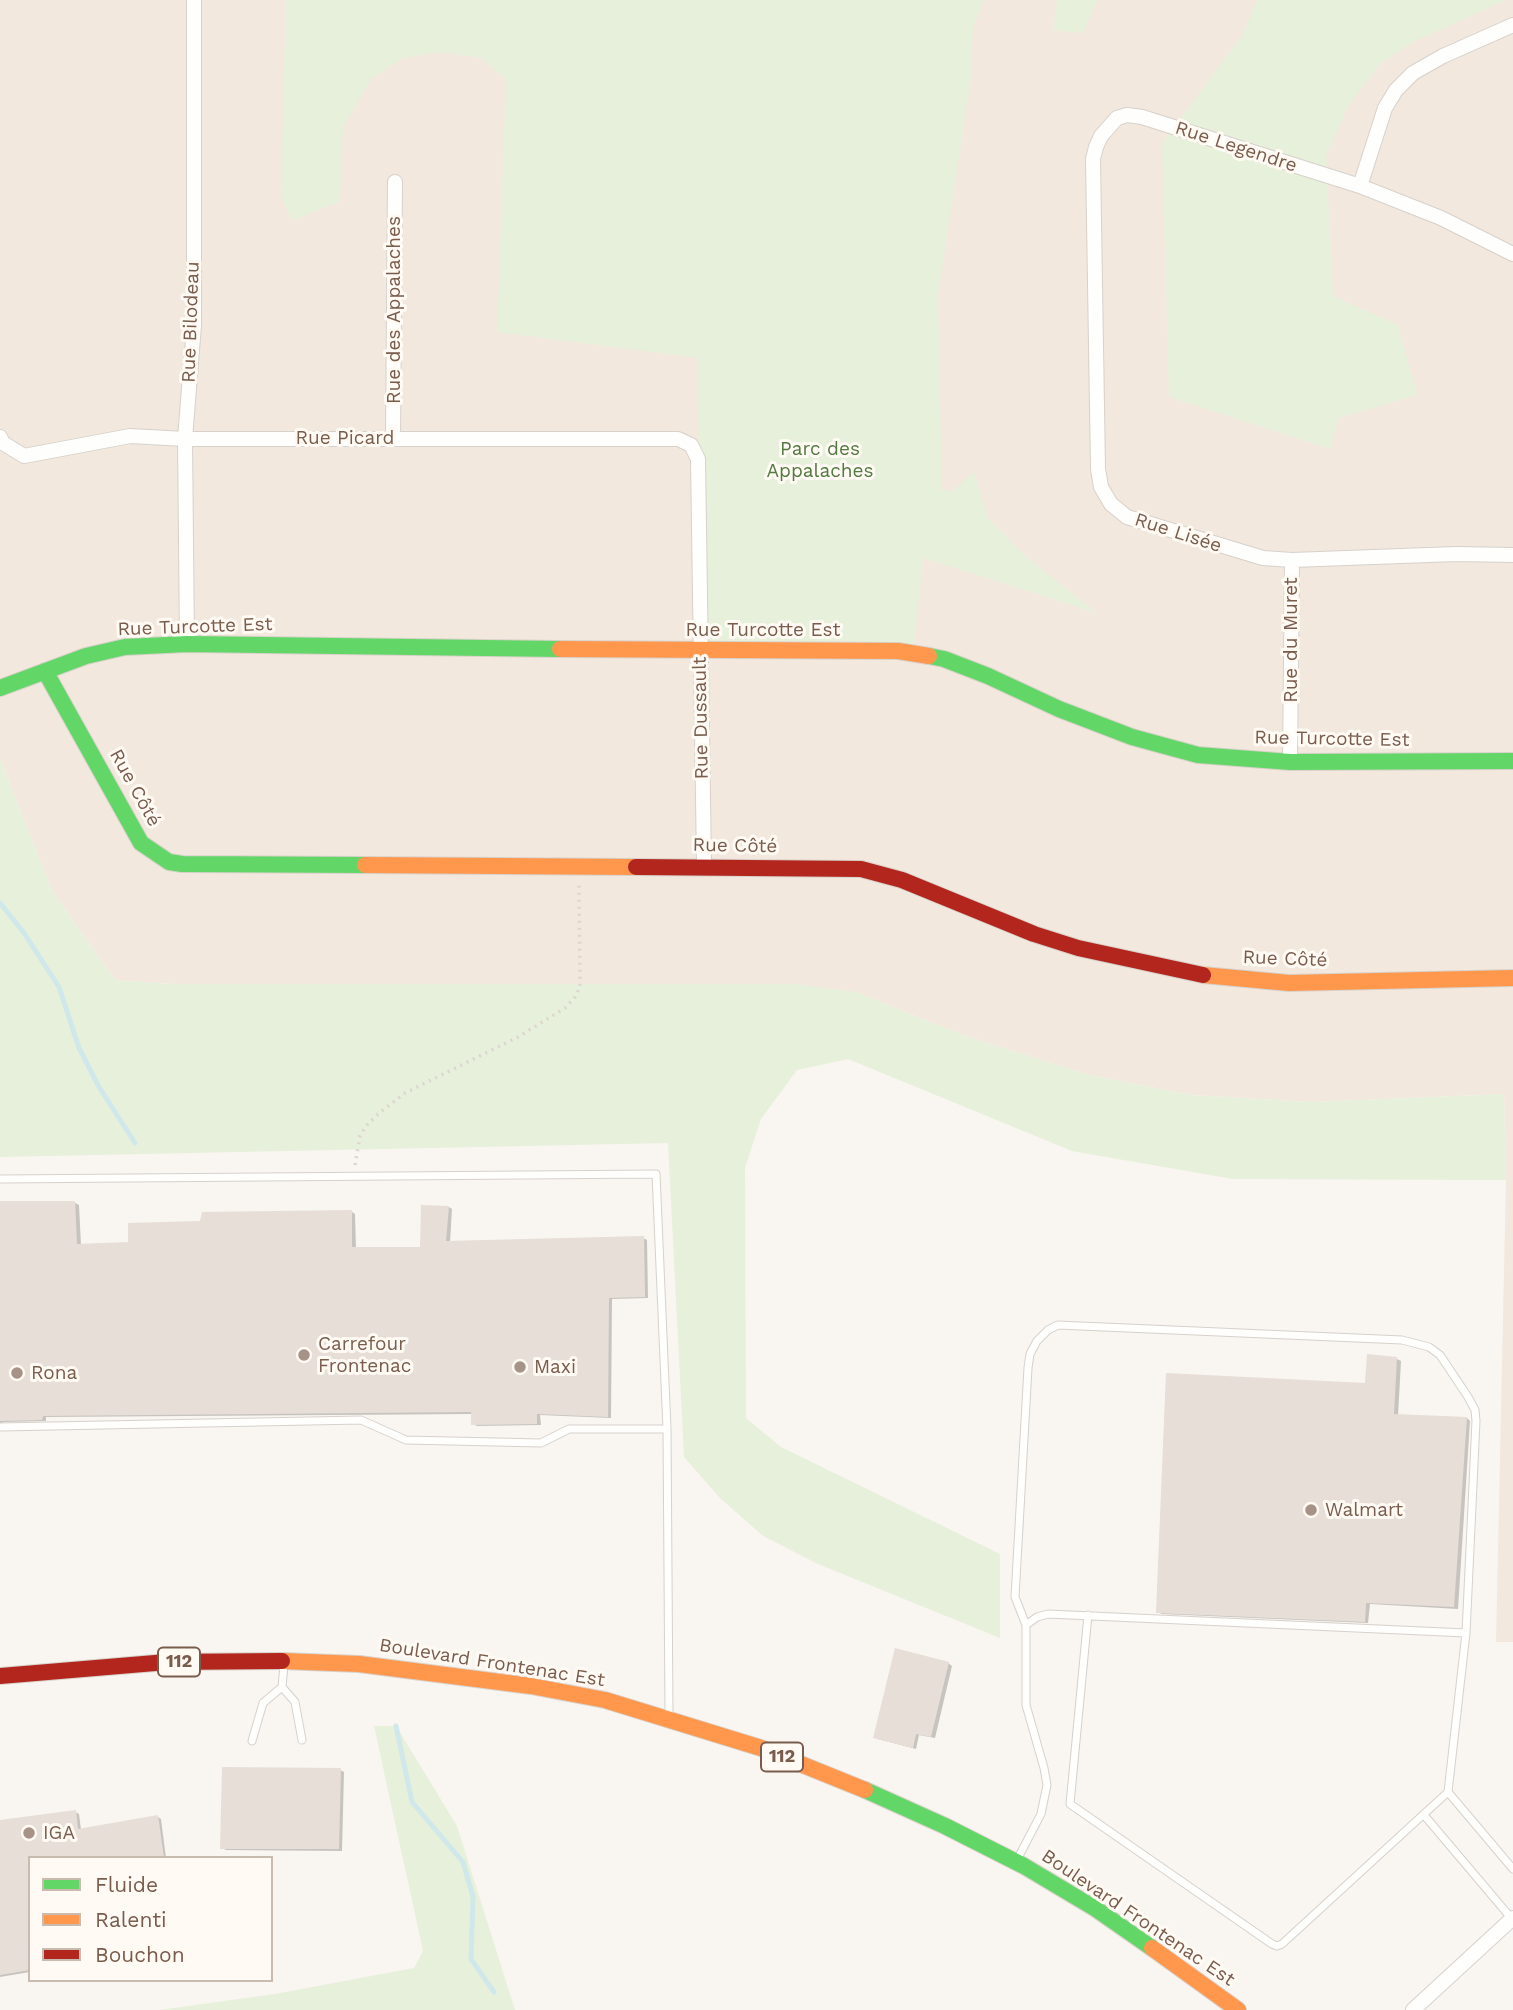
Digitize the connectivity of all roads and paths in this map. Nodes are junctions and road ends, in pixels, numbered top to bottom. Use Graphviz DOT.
graph roads {
  1 [pos="194,0"];
  2 [pos="1513,25"];
  3 [pos="1111,122"];
  4 [pos="395,182"];
  5 [pos="1360,186"];
  6 [pos="1513,254"];
  7 [pos="393,438"];
  8 [pos="185,439"];
  9 [pos="2,440"];
  10 [pos="691,445"];
  11 [pos="1513,555"];
  12 [pos="1292,560"];
  13 [pos="187,644"];
  14 [pos="700,651"];
  15 [pos="46,671"];
  16 [pos="0,688"];
  17 [pos="1513,761"];
  18 [pos="1290,762"];
  19 [pos="579,866"];
  20 [pos="704,866"];
  21 [pos="1513,978"];
  22 [pos="355,1176"];
  23 [pos="0,1179"];
  24 [pos="0,1427"];
  25 [pos="667,1429"];
  26 [pos="1088,1615"];
  27 [pos="1026,1625"];
  28 [pos="1466,1633"];
  29 [pos="285,1661"];
  30 [pos="0,1676"];
  31 [pos="282,1687"];
  32 [pos="669,1718"];
  33 [pos="302,1740"];
  34 [pos="253,1741"];
  35 [pos="1448,1792"];
  36 [pos="1423,1815"];
  37 [pos="1016,1862"];
  38 [pos="1513,1868"];
  39 [pos="1513,1918"];
  40 [pos="1238,2010"];
  41 [pos="1413,2010"];
  1 -- 8 [label="street, Rue Bilodeau"];
  2 -- 5 [label="street"];
  3 -- 5 [label="street, Rue Legendre"];
  3 -- 12 [label="street, Rue Lisée"];
  4 -- 7 [label="street, Rue des Appalaches"];
  5 -- 6 [label="street, Rue Legendre"];
  7 -- 8 [label="street, Rue Picard"];
  7 -- 10 [label="street, Rue Picard"];
  8 -- 9 [label="street, Rue Picard"];
  8 -- 13 [label="street, Rue Bilodeau"];
  10 -- 14 [label="street, Rue Dussault"];
  11 -- 12 [label="street, Rue Lisée"];
  12 -- 18 [label="street, Rue du Muret"];
  13 -- 14 [label="street, Rue Turcotte Est"];
  13 -- 15 [label="street, Rue Turcotte Est"];
  14 -- 18 [label="street, Rue Turcotte Est"];
  14 -- 20 [label="street, Rue Dussault"];
  15 -- 16 [label="street, Rue Turcotte Est"];
  15 -- 19 [label="street, Rue Côté"];
  17 -- 18 [label="street, Rue Turcotte Est"];
  19 -- 20 [label="street, Rue Côté"];
  19 -- 22 [label="path"];
  20 -- 21 [label="street, Rue Côté"];
  22 -- 23 [label="lane"];
  22 -- 25 [label="lane"];
  24 -- 25 [label="lane"];
  25 -- 32 [label="lane"];
  26 -- 27 [label="lane"];
  26 -- 28 [label="lane"];
  26 -- 36 [label="lane"];
  27 -- 28 [label="lane"];
  27 -- 37 [label="lane"];
  28 -- 35 [label="lane"];
  29 -- 30 [label="street, Boulevard Frontenac Est / 112"];
  29 -- 31 [label="lane"];
  29 -- 32 [label="street, Boulevard Frontenac Est / 112"];
  31 -- 33 [label="lane"];
  31 -- 34 [label="lane"];
  32 -- 37 [label="street, Boulevard Frontenac Est / 112"];
  35 -- 36 [label="lane"];
  35 -- 38 [label="lane"];
  36 -- 39 [label="lane"];
  37 -- 40 [label="street, Boulevard Frontenac Est / 112"];
  39 -- 41 [label="street"];
}
